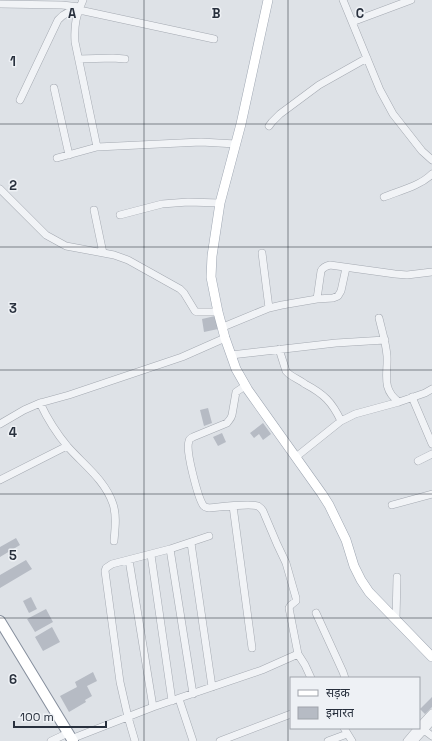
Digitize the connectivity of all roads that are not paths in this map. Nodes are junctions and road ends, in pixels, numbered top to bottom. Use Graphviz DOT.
graph roads {
  1 [pos="268,0"];
  2 [pos="343,0"];
  3 [pos="411,0"];
  4 [pos="0,4"];
  5 [pos="81,6"];
  6 [pos="352,22"];
  7 [pos="214,39"];
  8 [pos="367,58"];
  9 [pos="79,59"];
  10 [pos="125,59"];
  11 [pos="54,88"];
  12 [pos="20,100"];
  13 [pos="269,126"];
  14 [pos="236,144"];
  15 [pos="97,148"];
  16 [pos="69,155"];
  17 [pos="56,158"];
  18 [pos="432,160"];
  19 [pos="432,174"];
  20 [pos="0,189"];
  21 [pos="384,197"];
  22 [pos="220,203"];
  23 [pos="94,210"];
  24 [pos="120,215"];
  25 [pos="103,253"];
  26 [pos="262,253"];
  27 [pos="346,268"];
  28 [pos="432,272"];
  29 [pos="317,299"];
  30 [pos="270,308"];
  31 [pos="218,312"];
  32 [pos="379,318"];
  33 [pos="223,327"];
  34 [pos="225,338"];
  35 [pos="385,340"];
  36 [pos="279,349"];
  37 [pos="231,355"];
  38 [pos="245,386"];
  39 [pos="432,390"];
  40 [pos="412,397"];
  41 [pos="399,402"];
  42 [pos="40,403"];
  43 [pos="0,415"];
  44 [pos="341,421"];
  45 [pos="2,423"];
  46 [pos="432,444"];
  47 [pos="67,446"];
  48 [pos="432,454"];
  49 [pos="296,457"];
  50 [pos="418,461"];
  51 [pos="0,480"];
  52 [pos="432,494"];
  53 [pos="392,505"];
  54 [pos="233,506"];
  55 [pos="209,536"];
  56 [pos="114,541"];
  57 [pos="190,543"];
  58 [pos="170,549"];
  59 [pos="151,555"];
  60 [pos="129,560"];
  61 [pos="397,577"];
  62 [pos="316,614"];
  63 [pos="396,620"];
  64 [pos="0,621"];
  65 [pos="252,648"];
  66 [pos="298,654"];
  67 [pos="432,656"];
  68 [pos="311,677"];
  69 [pos="345,677"];
  70 [pos="212,687"];
  71 [pos="193,694"];
  72 [pos="175,700"];
  73 [pos="153,707"];
  74 [pos="432,713"];
  75 [pos="290,714"];
  76 [pos="128,717"];
  77 [pos="432,721"];
  78 [pos="420,728"];
  79 [pos="419,729"];
  80 [pos="420,729"];
  81 [pos="346,731"];
  82 [pos="432,736"];
  83 [pos="71,738"];
  84 [pos="224,740"];
  85 [pos="51,741"];
  86 [pos="135,741"];
  87 [pos="193,741"];
  88 [pos="328,741"];
  89 [pos="352,741"];
  90 [pos="407,741"];
  91 [pos="414,741"];
  1 -- 14 [label="main road"];
  2 -- 6 [label="street"];
  3 -- 6 [label="street"];
  4 -- 5 [label="street"];
  5 -- 7 [label="street"];
  5 -- 9 [label="street"];
  5 -- 12 [label="street"];
  6 -- 8 [label="street"];
  8 -- 13 [label="street"];
  8 -- 18 [label="street"];
  9 -- 10 [label="street"];
  9 -- 15 [label="street"];
  11 -- 16 [label="street"];
  14 -- 15 [label="street"];
  14 -- 22 [label="main road"];
  15 -- 16 [label="street"];
  16 -- 17 [label="street"];
  19 -- 21 [label="street"];
  20 -- 25 [label="street"];
  22 -- 24 [label="street"];
  22 -- 31 [label="main road"];
  23 -- 25 [label="street"];
  25 -- 31 [label="street"];
  26 -- 30 [label="street"];
  27 -- 28 [label="street"];
  27 -- 29 [label="street"];
  27 -- 29 [label="street"];
  29 -- 30 [label="street"];
  30 -- 33 [label="street"];
  31 -- 33 [label="main road"];
  32 -- 35 [label="street"];
  33 -- 34 [label="main road"];
  34 -- 37 [label="main road"];
  34 -- 42 [label="street"];
  35 -- 36 [label="street"];
  35 -- 41 [label="street"];
  36 -- 37 [label="street"];
  36 -- 44 [label="street"];
  37 -- 38 [label="main road"];
  38 -- 49 [label="main road"];
  38 -- 54 [label="street"];
  39 -- 40 [label="street"];
  40 -- 41 [label="street"];
  40 -- 46 [label="street"];
  41 -- 44 [label="street"];
  42 -- 45 [label="street"];
  42 -- 47 [label="street"];
  43 -- 45 [label="street"];
  44 -- 49 [label="street"];
  47 -- 51 [label="street"];
  47 -- 56 [label="street"];
  48 -- 50 [label="street"];
  49 -- 63 [label="main road"];
  52 -- 53 [label="street"];
  54 -- 65 [label="street"];
  54 -- 66 [label="street"];
  55 -- 57 [label="street"];
  57 -- 58 [label="street"];
  57 -- 70 [label="street"];
  58 -- 59 [label="street"];
  58 -- 71 [label="street"];
  59 -- 60 [label="street"];
  59 -- 72 [label="street"];
  60 -- 73 [label="street"];
  60 -- 76 [label="street"];
  61 -- 63 [label="street"];
  62 -- 69 [label="street"];
  63 -- 67 [label="main road"];
  64 -- 83 [label="highway"];
  66 -- 68 [label="street"];
  66 -- 70 [label="street"];
  70 -- 71 [label="street"];
  71 -- 72 [label="street"];
  72 -- 73 [label="street"];
  72 -- 87 [label="street"];
  73 -- 76 [label="street"];
  74 -- 78 [label="street"];
  75 -- 84 [label="street"];
  76 -- 83 [label="street"];
  76 -- 86 [label="street"];
  77 -- 78 [label="street"];
  78 -- 82 [label="street"];
  79 -- 90 [label="street"];
  80 -- 91 [label="street"];
  81 -- 88 [label="street"];
  81 -- 89 [label="street"];
  83 -- 85 [label="street"];
}
